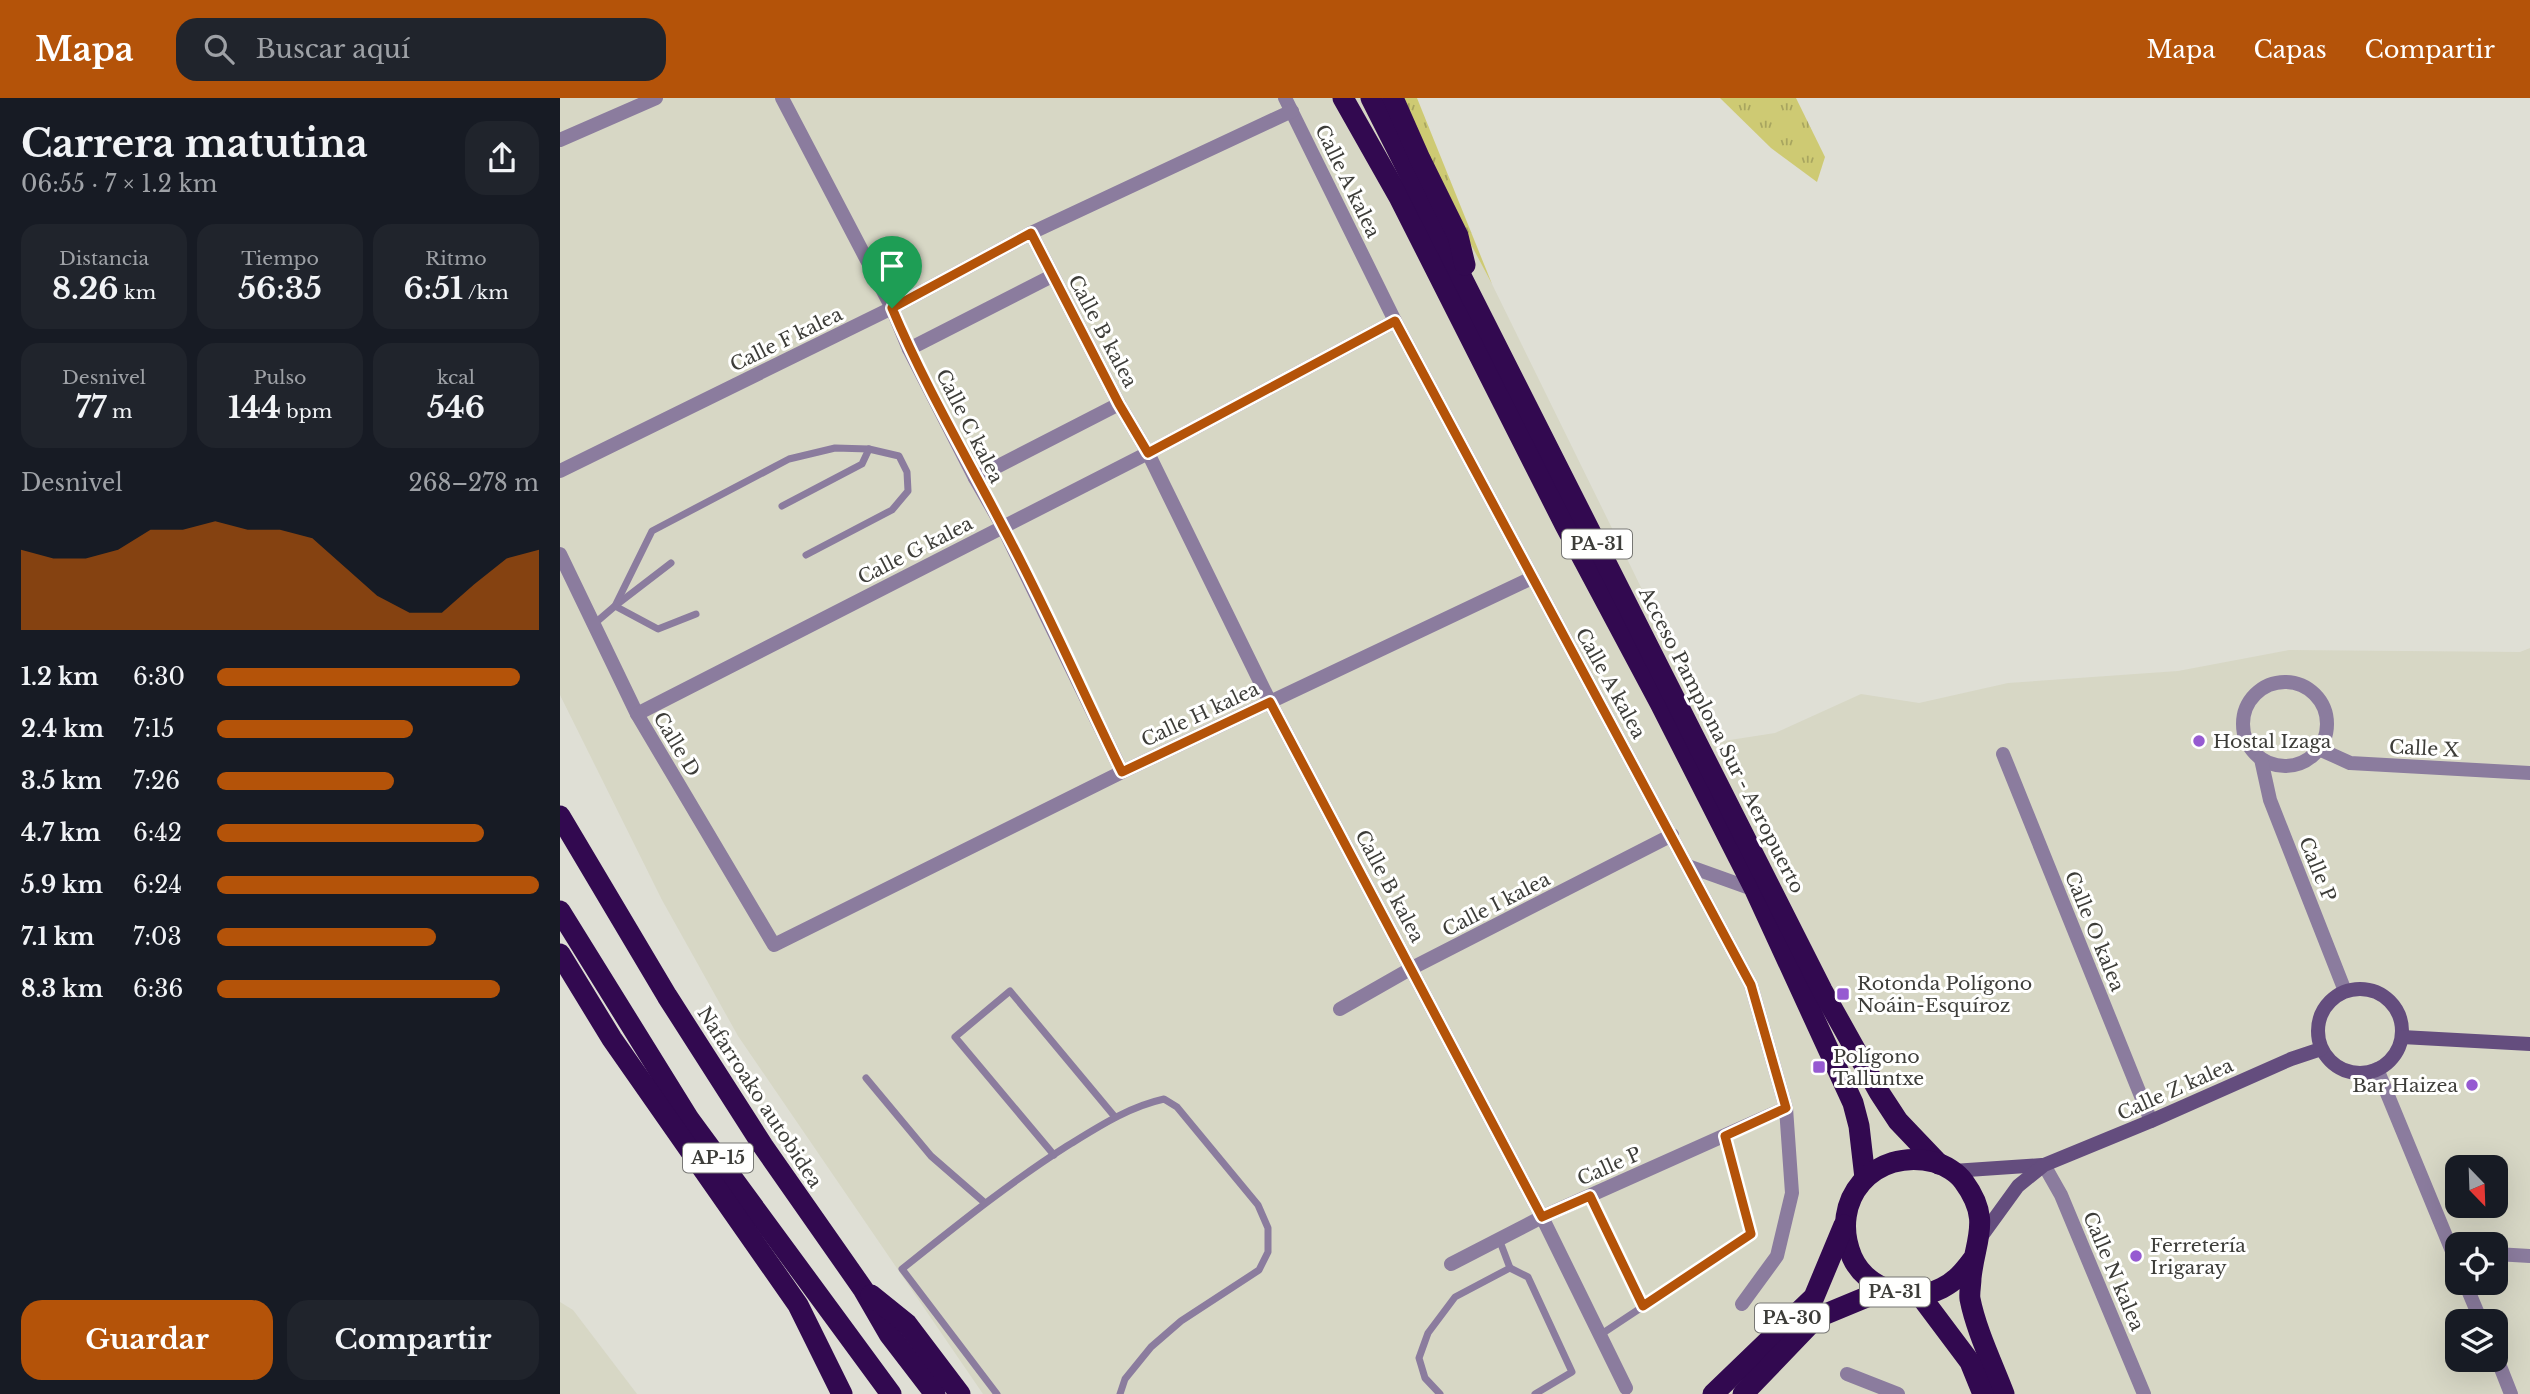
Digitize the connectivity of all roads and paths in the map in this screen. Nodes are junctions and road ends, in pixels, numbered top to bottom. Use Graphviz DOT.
graph roads {
  1 [pos="656,98"];
  2 [pos="782,98"];
  3 [pos="1343,98"];
  4 [pos="1371,98"];
  5 [pos="1393,98"];
  6 [pos="1288,104"];
  7 [pos="560,140"];
  8 [pos="1031,233"];
  9 [pos="1052,276"];
  10 [pos="1473,298"];
  11 [pos="892,308"];
  12 [pos="1395,321"];
  13 [pos="909,349"];
  14 [pos="1119,404"];
  15 [pos="869,449"];
  16 [pos="1148,453"];
  17 [pos="560,471"];
  18 [pos="975,478"];
  19 [pos="782,506"];
  20 [pos="1003,527"];
  21 [pos="560,554"];
  22 [pos="806,555"];
  23 [pos="671,563"];
  24 [pos="1532,578"];
  25 [pos="615,606"];
  26 [pos="696,614"];
  27 [pos="594,624"];
  28 [pos="1270,702"];
  29 [pos="637,714"];
  30 [pos="2319,748"];
  31 [pos="2003,754"];
  32 [pos="2262,759"];
  33 [pos="1122,772"];
  34 [pos="2530,773"];
  35 [pos="560,816"];
  36 [pos="1672,835"];
  37 [pos="1688,866"];
  38 [pos="1755,890"];
  39 [pos="560,911"];
  40 [pos="774,945"];
  41 [pos="560,954"];
  42 [pos="1412,968"];
  43 [pos="2345,991"];
  44 [pos="1340,1009"];
  45 [pos="2402,1038"];
  46 [pos="2530,1044"];
  47 [pos="2321,1049"];
  48 [pos="2377,1069"];
  49 [pos="866,1077"];
  50 [pos="1786,1108"];
  51 [pos="1115,1117"];
  52 [pos="2151,1121"];
  53 [pos="1725,1136"];
  54 [pos="1054,1155"];
  55 [pos="2043,1165"];
  56 [pos="1946,1168"];
  57 [pos="1865,1178"];
  58 [pos="1590,1196"];
  59 [pos="985,1203"];
  60 [pos="1542,1217"];
  61 [pos="1845,1223"];
  62 [pos="2445,1232"];
  63 [pos="1980,1238"];
  64 [pos="1499,1239"];
  65 [pos="2508,1255"];
  66 [pos="2530,1256"];
  67 [pos="1973,1259"];
  68 [pos="1451,1264"];
  69 [pos="1510,1268"];
  70 [pos="863,1289"];
  71 [pos="1886,1289"];
  72 [pos="1919,1294"];
  73 [pos="1742,1304"];
  74 [pos="1643,1306"];
  75 [pos="1600,1335"];
  76 [pos="2502,1372"];
  77 [pos="1847,1374"];
  78 [pos="1629,1392"];
  79 [pos="842,1394"];
  80 [pos="891,1394"];
  81 [pos="935,1394"];
  82 [pos="960,1394"];
  83 [pos="997,1394"];
  84 [pos="1121,1394"];
  85 [pos="1440,1394"];
  86 [pos="1535,1394"];
  87 [pos="1713,1394"];
  88 [pos="1743,1394"];
  89 [pos="1898,1394"];
  90 [pos="1983,1394"];
  91 [pos="2004,1394"];
  92 [pos="2144,1394"];
  93 [pos="2511,1394"];
  1 -- 7 [label="street"];
  2 -- 11 [label="street, Calle C kalea"];
  3 -- 38 [label="highway, Acceso Pamplona Sur - Aeropuerto / PA-31"];
  4 -- 10 [label="highway, Acceso Pamplona Sur - Aeropuerto / PA-31"];
  5 -- 10 [label="highway"];
  6 -- 8 [label="street, Calle F kalea"];
  6 -- 12 [label="street, Calle A kalea"];
  8 -- 9 [label="street, Calle B kalea"];
  8 -- 11 [label="street, Calle F kalea"];
  9 -- 13 [label="street, Calle B kalea"];
  9 -- 14 [label="street, Calle B kalea"];
  10 -- 56 [label="highway, Acceso Pamplona Sur - Aeropuerto / PA-31"];
  11 -- 13 [label="street, Calle C kalea"];
  11 -- 17 [label="street, Calle F kalea"];
  12 -- 16 [label="street, Calle G kalea"];
  12 -- 24 [label="street, Calle A kalea"];
  13 -- 18 [label="street, Calle C kalea"];
  14 -- 16 [label="street, Calle B kalea"];
  14 -- 18 [label="street, Calle B kalea"];
  15 -- 19 [label="lane"];
  15 -- 22 [label="lane"];
  15 -- 25 [label="lane"];
  16 -- 20 [label="street, Calle G kalea"];
  16 -- 28 [label="street, Calle B kalea"];
  18 -- 20 [label="street, Calle C kalea"];
  20 -- 29 [label="street, Calle G kalea"];
  20 -- 33 [label="street, Calle C kalea"];
  21 -- 27 [label="street, Calle D"];
  23 -- 25 [label="lane"];
  24 -- 28 [label="street, Calle H kalea"];
  24 -- 36 [label="street, Calle A kalea"];
  25 -- 26 [label="lane"];
  25 -- 27 [label="lane"];
  27 -- 29 [label="street, Calle D"];
  28 -- 33 [label="street, Calle H kalea"];
  28 -- 42 [label="street, Calle B kalea"];
  29 -- 40 [label="street, Calle D"];
  30 -- 32 [label="street"];
  30 -- 32 [label="street"];
  30 -- 34 [label="street, Calle X"];
  31 -- 52 [label="street, Calle O kalea"];
  32 -- 43 [label="street, Calle P"];
  33 -- 40 [label="street, Calle H kalea"];
  35 -- 70 [label="highway, Nafarroako autobidea / AP-15"];
  36 -- 37 [label="street, Calle A kalea"];
  36 -- 42 [label="street, Calle I kalea"];
  37 -- 38 [label="street"];
  37 -- 50 [label="street, Calle A kalea"];
  38 -- 57 [label="highway, PA-31"];
  39 -- 80 [label="highway, AP-15"];
  41 -- 79 [label="highway"];
  42 -- 44 [label="street, Calle I kalea"];
  42 -- 60 [label="street, Calle B kalea"];
  43 -- 45 [label="street"];
  43 -- 47 [label="street"];
  45 -- 46 [label="street"];
  45 -- 48 [label="street"];
  47 -- 48 [label="street"];
  47 -- 52 [label="street, Calle Z kalea"];
  48 -- 62 [label="street"];
  49 -- 59 [label="lane"];
  50 -- 53 [label="street, Calle P"];
  50 -- 73 [label="street, Calle A kalea"];
  51 -- 54 [label="lane"];
  51 -- 54 [label="lane"];
  51 -- 84 [label="lane"];
  52 -- 55 [label="street, Calle Z kalea"];
  53 -- 58 [label="street, Calle P"];
  53 -- 74 [label="lane"];
  54 -- 59 [label="lane"];
  55 -- 56 [label="street"];
  55 -- 63 [label="street"];
  55 -- 92 [label="street, Calle N kalea"];
  56 -- 57 [label="highway"];
  56 -- 63 [label="highway, PA-31"];
  57 -- 61 [label="highway"];
  58 -- 60 [label="street, Calle P"];
  58 -- 74 [label="lane"];
  59 -- 83 [label="lane"];
  60 -- 64 [label="street, Calle P"];
  60 -- 75 [label="street, Calle B kalea"];
  61 -- 71 [label="highway, PA-31"];
  61 -- 87 [label="highway, PA-30"];
  63 -- 67 [label="highway, PA-31"];
  64 -- 68 [label="street, Calle P"];
  64 -- 69 [label="lane"];
  65 -- 66 [label="street"];
  67 -- 72 [label="highway, PA-31"];
  67 -- 91 [label="highway, PA-31"];
  69 -- 85 [label="lane"];
  69 -- 86 [label="lane"];
  70 -- 81 [label="highway, Nafarroako autobidea / AP-15"];
  70 -- 82 [label="highway"];
  71 -- 72 [label="highway, PA-31"];
  71 -- 88 [label="highway, PA-30"];
  72 -- 90 [label="highway"];
  74 -- 75 [label="lane"];
  75 -- 78 [label="street, Calle B kalea"];
  76 -- 93 [label="street"];
  77 -- 89 [label="street"];
}
